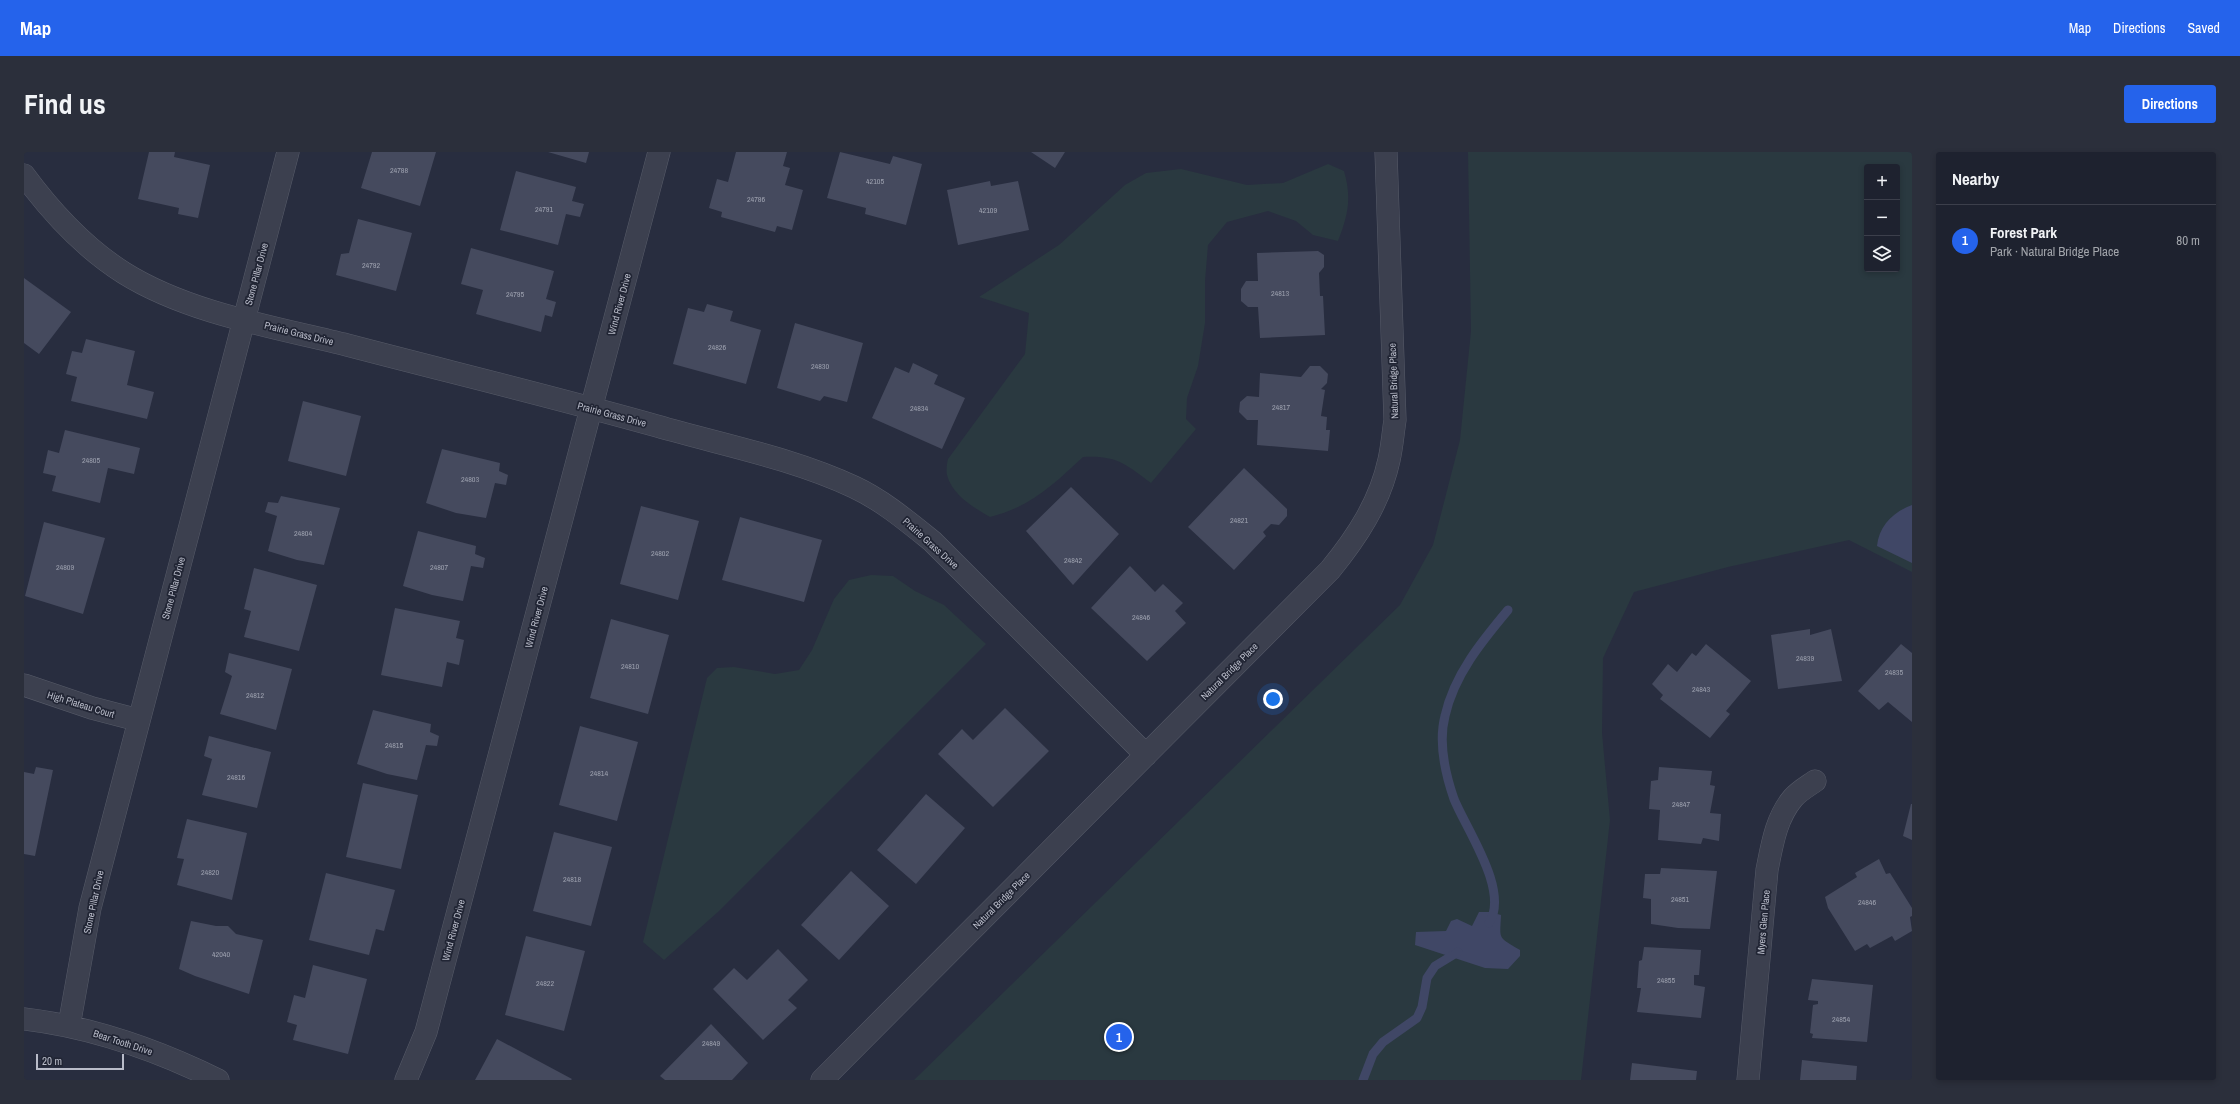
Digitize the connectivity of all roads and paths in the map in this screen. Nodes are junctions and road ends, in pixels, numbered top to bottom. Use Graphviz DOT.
graph roads {
  1 [pos="288,152"];
  2 [pos="659,152"];
  3 [pos="1386,152"];
  4 [pos="24,175"];
  5 [pos="244,319"];
  6 [pos="592,409"];
  7 [pos="24,685"];
  8 [pos="138,720"];
  9 [pos="1146,754"];
  10 [pos="1815,781"];
  11 [pos="24,1019"];
  12 [pos="69,1026"];
  13 [pos="218,1080"];
  14 [pos="406,1080"];
  15 [pos="822,1080"];
  16 [pos="1748,1080"];
  1 -- 5 [label="street, Stone Pillar Drive"];
  2 -- 6 [label="street, Wind River Drive"];
  3 -- 9 [label="street, Natural Bridge Place"];
  4 -- 5 [label="street, Prairie Grass Drive"];
  5 -- 6 [label="street, Prairie Grass Drive"];
  5 -- 8 [label="street, Stone Pillar Drive"];
  6 -- 9 [label="street, Prairie Grass Drive"];
  6 -- 14 [label="street, Wind River Drive"];
  7 -- 8 [label="street, High Plateau Court"];
  8 -- 12 [label="street, Stone Pillar Drive"];
  9 -- 15 [label="street, Natural Bridge Place"];
  10 -- 16 [label="street, Myers Glen Place"];
  11 -- 12 [label="street, Bear Tooth Drive"];
  12 -- 13 [label="street, Bear Tooth Drive"];
}
